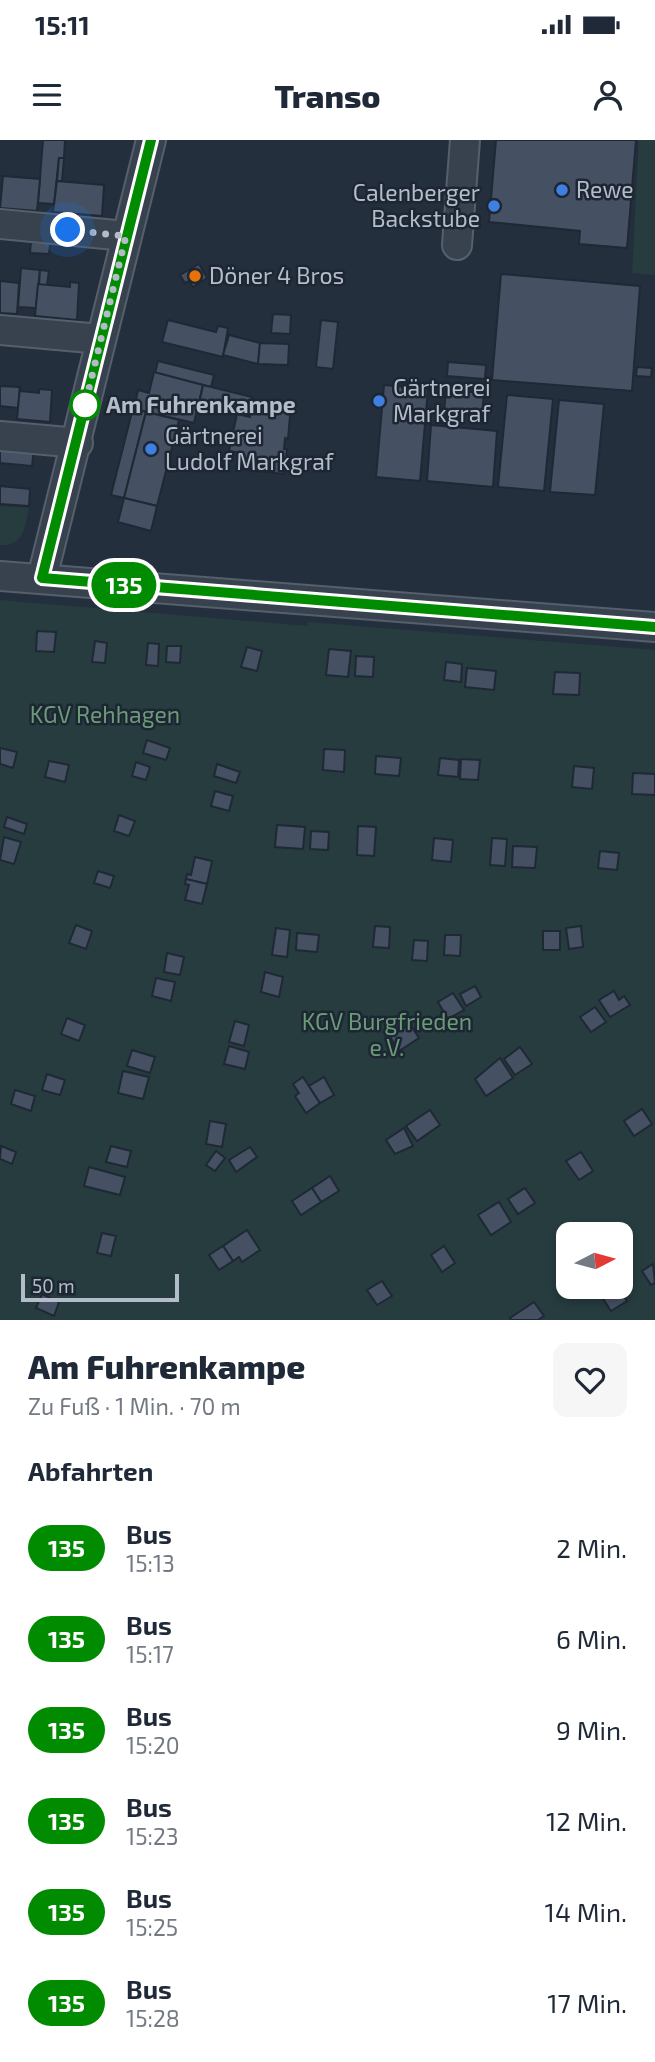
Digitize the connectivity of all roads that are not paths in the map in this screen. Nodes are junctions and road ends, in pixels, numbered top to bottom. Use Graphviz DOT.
graph roads {
  1 [pos="151,140"];
  2 [pos="465,140"];
  3 [pos="0,224"];
  4 [pos="126,236"];
  5 [pos="457,245"];
  6 [pos="0,330"];
  7 [pos="101,339"];
  8 [pos="0,436"];
  9 [pos="78,443"];
  10 [pos="0,576"];
  11 [pos="42,578"];
  12 [pos="655,627"];
  1 -- 4 [label="street"];
  2 -- 5 [label="street"];
  3 -- 4 [label="street"];
  4 -- 7 [label="street"];
  6 -- 7 [label="street"];
  7 -- 9 [label="street"];
  8 -- 9 [label="street"];
  9 -- 11 [label="street"];
  10 -- 11 [label="street"];
  11 -- 12 [label="street"];
}
